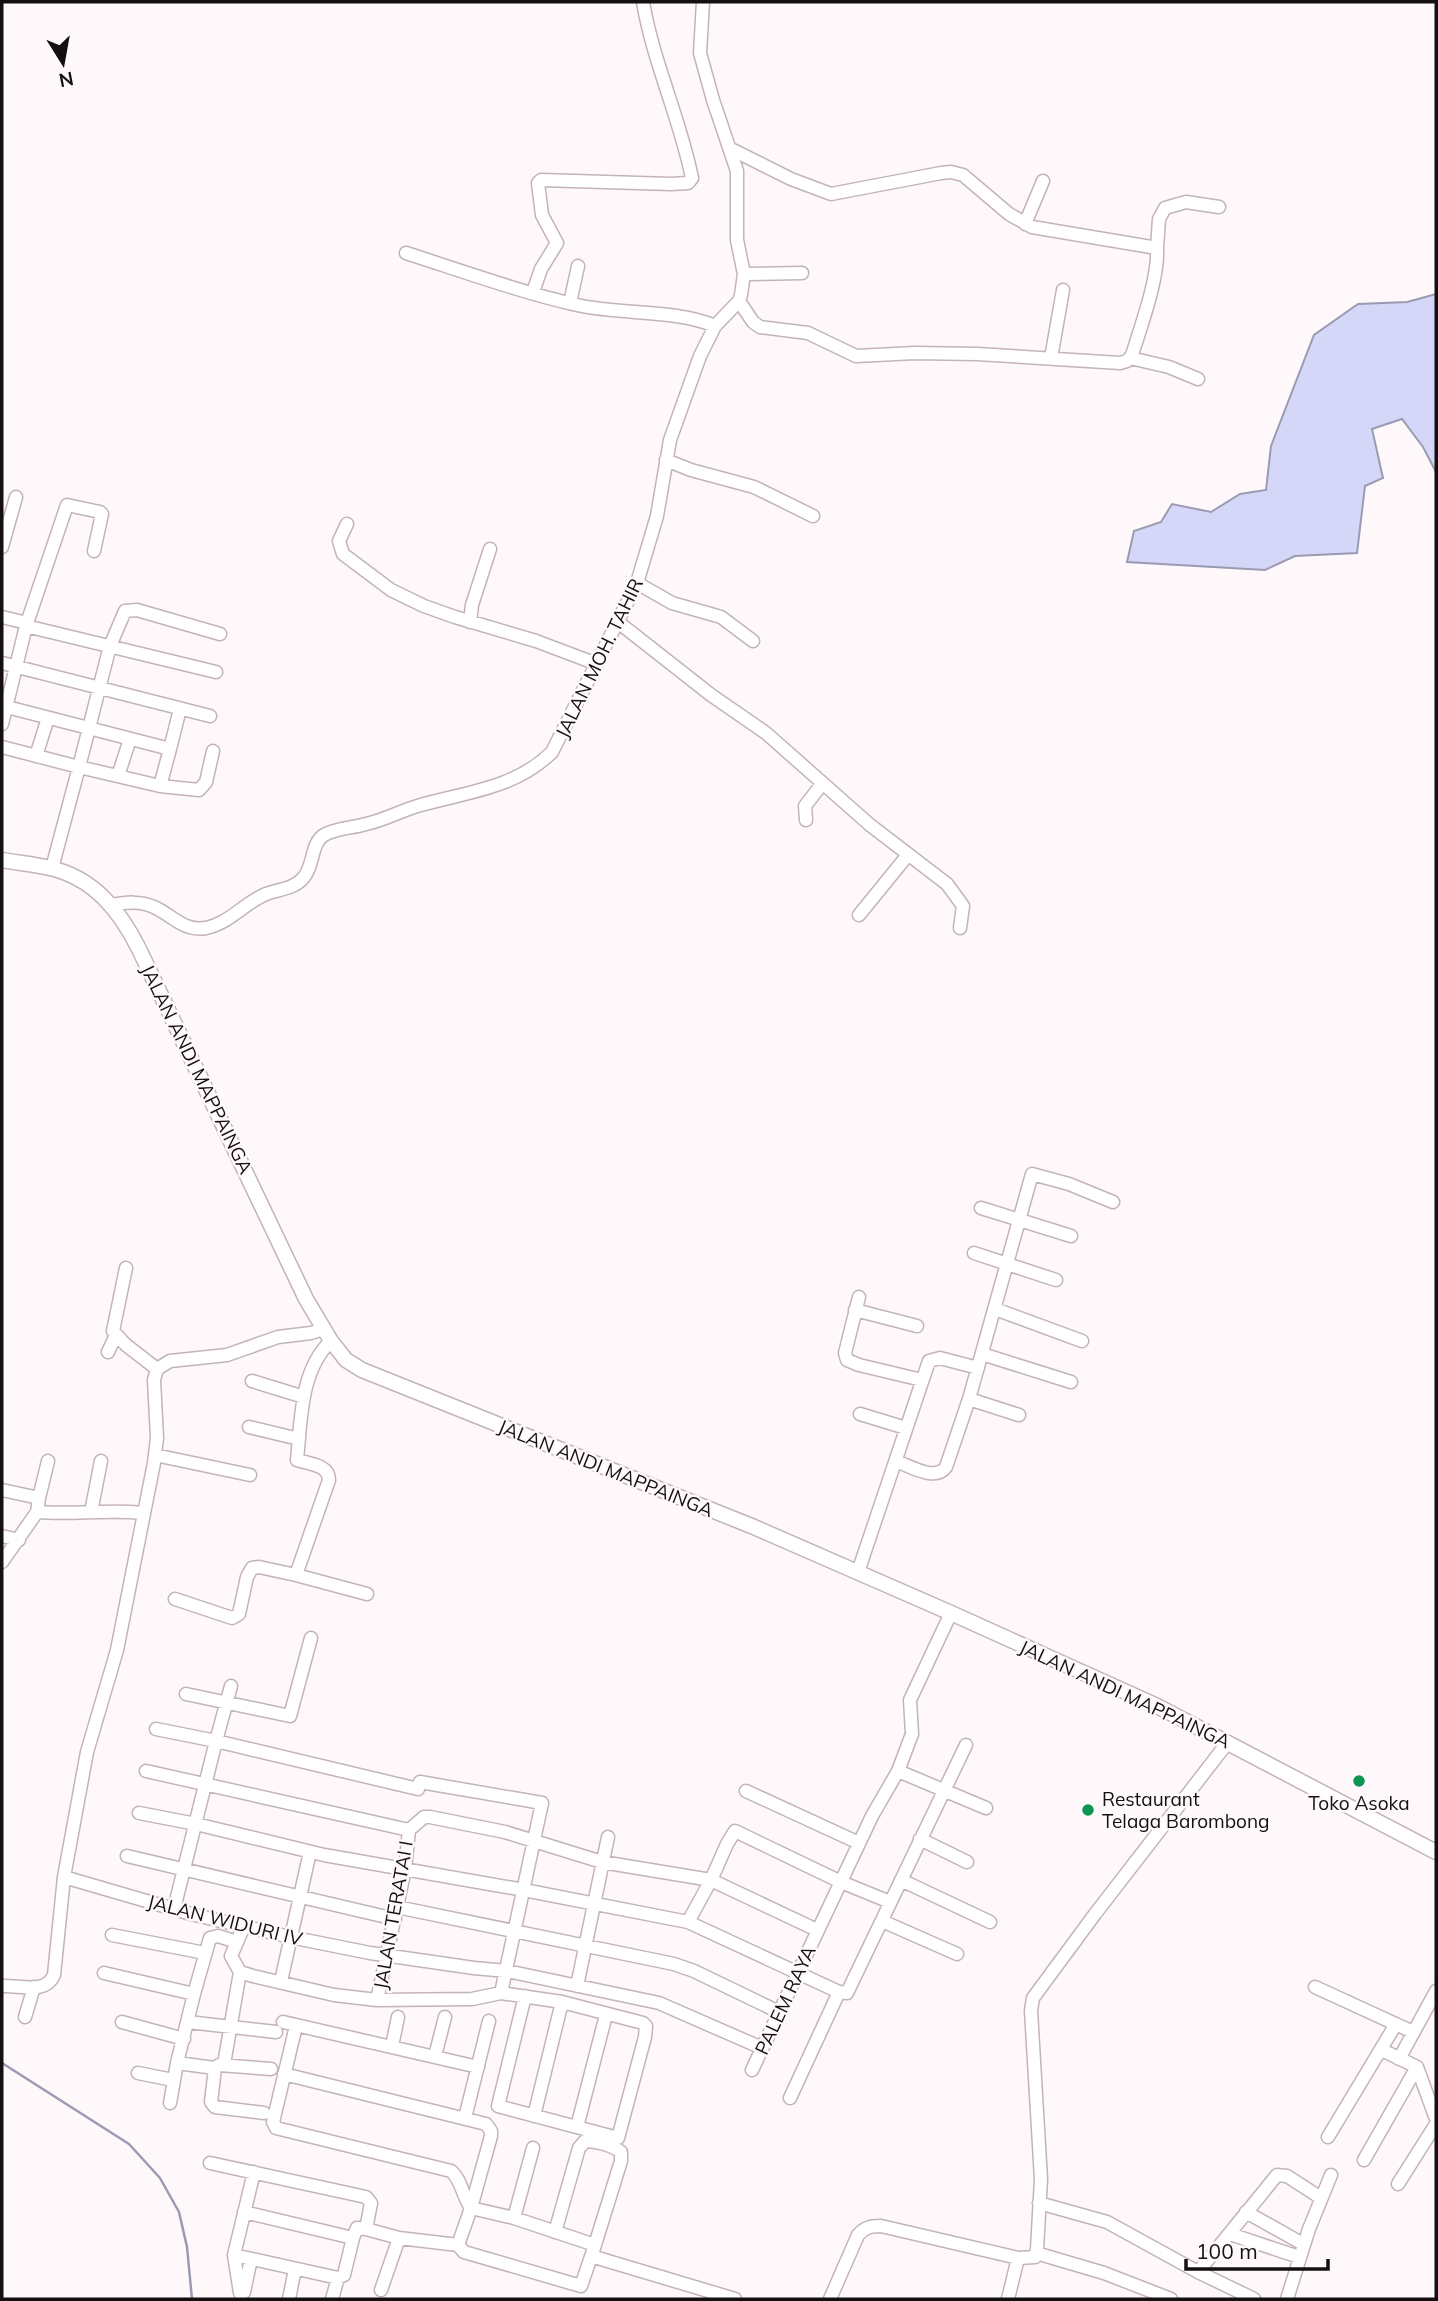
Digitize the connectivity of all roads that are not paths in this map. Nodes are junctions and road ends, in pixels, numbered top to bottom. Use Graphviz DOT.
graph roads {
  1 [pos="643,2"];
  2 [pos="703,2"];
  3 [pos="731,149"];
  4 [pos="1043,181"];
  5 [pos="1219,207"];
  6 [pos="1026,224"];
  7 [pos="1157,248"];
  8 [pos="406,253"];
  9 [pos="578,266"];
  10 [pos="802,273"];
  11 [pos="744,274"];
  12 [pos="1063,289"];
  13 [pos="533,292"];
  14 [pos="739,300"];
  15 [pos="570,303"];
  16 [pos="715,326"];
  17 [pos="1051,358"];
  18 [pos="1130,358"];
  19 [pos="1198,379"];
  20 [pos="666,460"];
  21 [pos="16,498"];
  22 [pos="813,516"];
  23 [pos="347,524"];
  24 [pos="2,547"];
  25 [pos="490,549"];
  26 [pos="94,551"];
  27 [pos="637,583"];
  28 [pos="2,617"];
  29 [pos="470,622"];
  30 [pos="618,622"];
  31 [pos="27,624"];
  32 [pos="220,634"];
  33 [pos="753,640"];
  34 [pos="110,646"];
  35 [pos="2,663"];
  36 [pos="597,664"];
  37 [pos="17,667"];
  38 [pos="216,672"];
  39 [pos="99,688"];
  40 [pos="7,707"];
  41 [pos="180,709"];
  42 [pos="210,716"];
  43 [pos="48,718"];
  44 [pos="2,724"];
  45 [pos="88,729"];
  46 [pos="130,739"];
  47 [pos="2,747"];
  48 [pos="170,749"];
  49 [pos="214,751"];
  50 [pos="36,756"];
  51 [pos="79,767"];
  52 [pos="118,776"];
  53 [pos="822,784"];
  54 [pos="160,786"];
  55 [pos="806,820"];
  56 [pos="908,856"];
  57 [pos="2,860"];
  58 [pos="52,869"];
  59 [pos="112,905"];
  60 [pos="859,915"];
  61 [pos="960,928"];
  62 [pos="1113,1202"];
  63 [pos="981,1208"];
  64 [pos="1020,1219"];
  65 [pos="1071,1236"];
  66 [pos="974,1253"];
  67 [pos="1008,1263"];
  68 [pos="127,1268"];
  69 [pos="1056,1280"];
  70 [pos="995,1309"];
  71 [pos="917,1326"];
  72 [pos="116,1335"];
  73 [pos="327,1335"];
  74 [pos="1082,1341"];
  75 [pos="108,1352"];
  76 [pos="982,1354"];
  77 [pos="978,1368"];
  78 [pos="157,1369"];
  79 [pos="922,1380"];
  80 [pos="252,1381"];
  81 [pos="1071,1381"];
  82 [pos="304,1397"];
  83 [pos="969,1399"];
  84 [pos="860,1414"];
  85 [pos="1019,1415"];
  86 [pos="249,1427"];
  87 [pos="906,1428"];
  88 [pos="299,1438"];
  89 [pos="155,1455"];
  90 [pos="48,1461"];
  91 [pos="101,1461"];
  92 [pos="895,1461"];
  93 [pos="250,1475"];
  94 [pos="2,1490"];
  95 [pos="38,1505"];
  96 [pos="91,1512"];
  97 [pos="143,1513"];
  98 [pos="2,1536"];
  99 [pos="19,1540"];
  100 [pos="2,1562"];
  101 [pos="858,1572"];
  102 [pos="296,1575"];
  103 [pos="367,1594"];
  104 [pos="175,1599"];
  105 [pos="951,1613"];
  106 [pos="311,1638"];
  107 [pos="231,1686"];
  108 [pos="186,1694"];
  109 [pos="226,1703"];
  110 [pos="156,1730"];
  111 [pos="216,1741"];
  112 [pos="1228,1742"];
  113 [pos="966,1745"];
  114 [pos="146,1771"];
  115 [pos="898,1771"];
  116 [pos="205,1784"];
  117 [pos="945,1790"];
  118 [pos="746,1791"];
  119 [pos="986,1808"];
  120 [pos="139,1813"];
  121 [pos="195,1824"];
  122 [pos="409,1830"];
  123 [pos="608,1837"];
  124 [pos="920,1839"];
  125 [pos="535,1842"];
  126 [pos="859,1843"];
  127 [pos="310,1852"];
  128 [pos="1436,1852"];
  129 [pos="127,1856"];
  130 [pos="602,1862"];
  131 [pos="967,1863"];
  132 [pos="185,1868"];
  133 [pos="405,1869"];
  134 [pos="64,1877"];
  135 [pos="711,1880"];
  136 [pos="901,1880"];
  137 [pos="841,1882"];
  138 [pos="524,1890"];
  139 [pos="301,1896"];
  140 [pos="890,1902"];
  141 [pos="594,1904"];
  142 [pos="174,1909"];
  143 [pos="396,1913"];
  144 [pos="881,1921"];
  145 [pos="688,1922"];
  146 [pos="990,1922"];
  147 [pos="244,1926"];
  148 [pos="817,1930"];
  149 [pos="515,1933"];
  150 [pos="112,1935"];
  151 [pos="290,1937"];
  152 [pos="237,1942"];
  153 [pos="584,1945"];
  154 [pos="205,1953"];
  155 [pos="957,1954"];
  156 [pos="388,1955"];
  157 [pos="507,1971"];
  158 [pos="240,1972"];
  159 [pos="799,1972"];
  160 [pos="104,1973"];
  161 [pos="281,1981"];
  162 [pos="2,1986"];
  163 [pos="577,1986"];
  164 [pos="34,1987"];
  165 [pos="1315,1987"];
  166 [pos="839,1992"];
  167 [pos="1436,1992"];
  168 [pos="501,1993"];
  169 [pos="194,1994"];
  170 [pos="525,1996"];
  171 [pos="377,2000"];
  172 [pos="562,2002"];
  173 [pos="779,2012"];
  174 [pos="606,2015"];
  175 [pos="25,2017"];
  176 [pos="398,2017"];
  177 [pos="445,2017"];
  178 [pos="489,2021"];
  179 [pos="122,2022"];
  180 [pos="188,2022"];
  181 [pos="1396,2024"];
  182 [pos="230,2026"];
  183 [pos="285,2027"];
  184 [pos="1413,2032"];
  185 [pos="184,2039"];
  186 [pos="392,2046"];
  187 [pos="762,2048"];
  188 [pos="1381,2050"];
  189 [pos="435,2056"];
  190 [pos="1399,2059"];
  191 [pos="177,2063"];
  192 [pos="220,2066"];
  193 [pos="478,2067"];
  194 [pos="1417,2067"];
  195 [pos="271,2069"];
  196 [pos="752,2070"];
  197 [pos="138,2073"];
  198 [pos="285,2074"];
  199 [pos="173,2080"];
  200 [pos="1436,2088"];
  201 [pos="790,2098"];
  202 [pos="170,2103"];
  203 [pos="1430,2103"];
  204 [pos="534,2116"];
  205 [pos="269,2117"];
  206 [pos="465,2119"];
  207 [pos="1436,2121"];
  208 [pos="577,2127"];
  209 [pos="1328,2137"];
  210 [pos="533,2148"];
  211 [pos="1364,2160"];
  212 [pos="210,2163"];
  213 [pos="254,2172"];
  214 [pos="1331,2175"];
  215 [pos="1398,2184"];
  216 [pos="1321,2198"];
  217 [pos="1039,2203"];
  218 [pos="471,2208"];
  219 [pos="244,2212"];
  220 [pos="1246,2212"];
  221 [pos="514,2218"];
  222 [pos="366,2228"];
  223 [pos="555,2232"];
  224 [pos="1230,2234"];
  225 [pos="353,2238"];
  226 [pos="399,2238"];
  227 [pos="458,2245"];
  228 [pos="1301,2250"];
  229 [pos="593,2251"];
  230 [pos="1036,2253"];
  231 [pos="234,2255"];
  232 [pos="1018,2258"];
  233 [pos="251,2259"];
  234 [pos="295,2269"];
  235 [pos="1198,2272"];
  236 [pos="338,2278"];
  237 [pos="381,2290"];
  238 [pos="581,2293"];
  239 [pos="1137,2293"];
  240 [pos="289,2299"];
  241 [pos="332,2299"];
  242 [pos="735,2299"];
  243 [pos="830,2299"];
  244 [pos="1008,2299"];
  245 [pos="1171,2299"];
  246 [pos="1254,2299"];
  247 [pos="1287,2299"];
  1 -- 13 [label="street"];
  2 -- 3 [label="street"];
  3 -- 6 [label="street"];
  3 -- 11 [label="street"];
  4 -- 6 [label="street"];
  5 -- 7 [label="street"];
  6 -- 7 [label="street"];
  7 -- 18 [label="street"];
  8 -- 13 [label="street"];
  9 -- 15 [label="street"];
  10 -- 11 [label="street"];
  11 -- 14 [label="street"];
  12 -- 17 [label="street"];
  13 -- 15 [label="street"];
  14 -- 16 [label="street, JALAN MOH. TAHIR"];
  14 -- 17 [label="street"];
  15 -- 16 [label="street"];
  16 -- 20 [label="street, JALAN MOH. TAHIR"];
  17 -- 18 [label="street"];
  18 -- 19 [label="street"];
  20 -- 22 [label="street"];
  20 -- 27 [label="street, JALAN MOH. TAHIR"];
  21 -- 24 [label="street"];
  23 -- 29 [label="street"];
  25 -- 29 [label="street"];
  26 -- 31 [label="street"];
  27 -- 30 [label="street, JALAN MOH. TAHIR"];
  27 -- 33 [label="street"];
  28 -- 31 [label="street"];
  29 -- 36 [label="street"];
  30 -- 36 [label="street, JALAN MOH. TAHIR"];
  30 -- 53 [label="street"];
  31 -- 34 [label="street"];
  31 -- 37 [label="street"];
  32 -- 34 [label="street"];
  34 -- 38 [label="street"];
  34 -- 39 [label="street"];
  35 -- 37 [label="street"];
  36 -- 59 [label="street, JALAN MOH. TAHIR"];
  37 -- 39 [label="street"];
  37 -- 40 [label="street"];
  39 -- 41 [label="street"];
  39 -- 45 [label="street"];
  40 -- 43 [label="street"];
  40 -- 44 [label="street"];
  41 -- 42 [label="street"];
  41 -- 48 [label="street"];
  43 -- 45 [label="street"];
  43 -- 50 [label="street"];
  45 -- 46 [label="street"];
  45 -- 51 [label="street"];
  46 -- 48 [label="street"];
  46 -- 52 [label="street"];
  47 -- 50 [label="street"];
  48 -- 54 [label="street"];
  49 -- 54 [label="street"];
  50 -- 51 [label="street"];
  51 -- 52 [label="street"];
  51 -- 58 [label="street"];
  52 -- 54 [label="street"];
  53 -- 55 [label="street"];
  53 -- 56 [label="street"];
  56 -- 60 [label="street"];
  56 -- 61 [label="street"];
  57 -- 58 [label="main road, JALAN ANDI MAPPAINGA"];
  58 -- 59 [label="main road, JALAN ANDI MAPPAINGA"];
  59 -- 73 [label="main road, JALAN ANDI MAPPAINGA"];
  62 -- 64 [label="street"];
  63 -- 64 [label="street"];
  64 -- 65 [label="street"];
  64 -- 67 [label="street"];
  66 -- 67 [label="street"];
  67 -- 69 [label="street"];
  67 -- 70 [label="street"];
  68 -- 72 [label="street"];
  70 -- 74 [label="street"];
  70 -- 76 [label="street"];
  71 -- 79 [label="street"];
  72 -- 75 [label="street"];
  72 -- 78 [label="street"];
  73 -- 78 [label="street"];
  73 -- 82 [label="street"];
  73 -- 101 [label="main road, JALAN ANDI MAPPAINGA"];
  76 -- 77 [label="street"];
  76 -- 81 [label="street"];
  77 -- 79 [label="street"];
  77 -- 83 [label="street"];
  78 -- 89 [label="street"];
  79 -- 87 [label="street"];
  80 -- 82 [label="street"];
  82 -- 88 [label="street"];
  83 -- 85 [label="street"];
  83 -- 92 [label="street"];
  84 -- 87 [label="street"];
  86 -- 88 [label="street"];
  87 -- 92 [label="street"];
  88 -- 102 [label="street"];
  89 -- 93 [label="street"];
  89 -- 97 [label="street"];
  90 -- 95 [label="street"];
  91 -- 96 [label="street"];
  92 -- 101 [label="street"];
  94 -- 95 [label="street"];
  95 -- 96 [label="street"];
  95 -- 99 [label="street"];
  96 -- 97 [label="street"];
  97 -- 134 [label="street"];
  98 -- 99 [label="street"];
  99 -- 100 [label="street"];
  101 -- 105 [label="main road, JALAN ANDI MAPPAINGA"];
  102 -- 103 [label="street"];
  102 -- 104 [label="street"];
  105 -- 112 [label="main road, JALAN ANDI MAPPAINGA"];
  105 -- 115 [label="street, PALEM RAYA"];
  106 -- 109 [label="street"];
  107 -- 109 [label="street"];
  108 -- 109 [label="street"];
  109 -- 111 [label="street"];
  110 -- 111 [label="street"];
  111 -- 116 [label="street"];
  111 -- 125 [label="street"];
  112 -- 128 [label="main road, JALAN ANDI MAPPAINGA"];
  112 -- 217 [label="street"];
  113 -- 117 [label="street"];
  114 -- 116 [label="street"];
  115 -- 117 [label="street"];
  115 -- 126 [label="street, PALEM RAYA"];
  116 -- 121 [label="street"];
  116 -- 122 [label="street"];
  117 -- 119 [label="street"];
  117 -- 124 [label="street"];
  118 -- 126 [label="street"];
  120 -- 121 [label="street"];
  121 -- 127 [label="street"];
  121 -- 132 [label="street"];
  122 -- 125 [label="street"];
  122 -- 133 [label="street, JALAN TERATAI I"];
  123 -- 130 [label="street"];
  124 -- 131 [label="street"];
  124 -- 136 [label="street"];
  125 -- 130 [label="street"];
  125 -- 138 [label="street"];
  126 -- 137 [label="street, PALEM RAYA"];
  127 -- 133 [label="street"];
  127 -- 139 [label="street"];
  129 -- 132 [label="street"];
  130 -- 135 [label="street"];
  130 -- 141 [label="street"];
  132 -- 139 [label="street"];
  132 -- 142 [label="street"];
  133 -- 138 [label="street"];
  133 -- 143 [label="street, JALAN TERATAI I"];
  134 -- 142 [label="street, JALAN WIDURI IV"];
  134 -- 164 [label="street"];
  135 -- 137 [label="street"];
  135 -- 145 [label="street"];
  135 -- 148 [label="street"];
  136 -- 140 [label="street"];
  136 -- 146 [label="street"];
  137 -- 140 [label="street"];
  137 -- 148 [label="street, PALEM RAYA"];
  138 -- 141 [label="street"];
  138 -- 149 [label="street"];
  139 -- 143 [label="street"];
  139 -- 151 [label="street"];
  140 -- 144 [label="street"];
  141 -- 145 [label="street"];
  141 -- 153 [label="street"];
  142 -- 147 [label="street, JALAN WIDURI IV"];
  143 -- 149 [label="street"];
  143 -- 156 [label="street, JALAN TERATAI I"];
  144 -- 155 [label="street"];
  144 -- 166 [label="street"];
  145 -- 159 [label="street"];
  147 -- 151 [label="street, JALAN WIDURI IV"];
  147 -- 152 [label="street"];
  148 -- 159 [label="street, PALEM RAYA"];
  149 -- 153 [label="street"];
  149 -- 157 [label="street"];
  150 -- 154 [label="street"];
  151 -- 156 [label="street, JALAN WIDURI IV"];
  151 -- 161 [label="street"];
  152 -- 154 [label="street"];
  152 -- 158 [label="street"];
  153 -- 163 [label="street"];
  153 -- 173 [label="street"];
  154 -- 169 [label="street"];
  156 -- 157 [label="street, JALAN WIDURI IV"];
  156 -- 171 [label="street, JALAN TERATAI I"];
  157 -- 163 [label="street, JALAN WIDURI IV"];
  157 -- 168 [label="street"];
  158 -- 161 [label="street"];
  158 -- 182 [label="street"];
  159 -- 166 [label="street"];
  159 -- 173 [label="street, PALEM RAYA"];
  160 -- 169 [label="street"];
  161 -- 171 [label="street"];
  162 -- 164 [label="street"];
  163 -- 187 [label="street, JALAN WIDURI IV"];
  164 -- 175 [label="street"];
  165 -- 181 [label="street"];
  166 -- 201 [label="street"];
  167 -- 184 [label="street"];
  168 -- 170 [label="street"];
  168 -- 171 [label="street"];
  169 -- 180 [label="street"];
  170 -- 172 [label="street"];
  170 -- 204 [label="street"];
  172 -- 174 [label="street"];
  172 -- 204 [label="street"];
  173 -- 187 [label="street, PALEM RAYA"];
  174 -- 208 [label="street"];
  174 -- 208 [label="street"];
  176 -- 186 [label="street"];
  177 -- 189 [label="street"];
  178 -- 193 [label="street"];
  179 -- 185 [label="street"];
  180 -- 182 [label="street"];
  180 -- 185 [label="street"];
  181 -- 184 [label="street"];
  181 -- 188 [label="street"];
  182 -- 183 [label="street"];
  182 -- 192 [label="street"];
  183 -- 186 [label="street"];
  183 -- 198 [label="street"];
  184 -- 190 [label="street"];
  185 -- 191 [label="street"];
  186 -- 189 [label="street"];
  187 -- 196 [label="street, PALEM RAYA"];
  188 -- 190 [label="street"];
  188 -- 209 [label="street"];
  189 -- 193 [label="street"];
  190 -- 194 [label="street"];
  191 -- 192 [label="street"];
  191 -- 199 [label="street"];
  192 -- 195 [label="street"];
  192 -- 205 [label="street"];
  193 -- 206 [label="street"];
  194 -- 203 [label="street"];
  194 -- 211 [label="street"];
  197 -- 199 [label="street"];
  198 -- 205 [label="street"];
  198 -- 206 [label="street"];
  199 -- 202 [label="street"];
  200 -- 203 [label="street"];
  203 -- 207 [label="street"];
  204 -- 208 [label="street"];
  205 -- 218 [label="street"];
  206 -- 218 [label="street"];
  207 -- 215 [label="street"];
  210 -- 221 [label="street"];
  212 -- 213 [label="street"];
  213 -- 219 [label="street"];
  213 -- 222 [label="street"];
  214 -- 216 [label="street"];
  216 -- 220 [label="street"];
  216 -- 228 [label="street"];
  217 -- 230 [label="street"];
  217 -- 235 [label="street"];
  218 -- 221 [label="street"];
  218 -- 227 [label="street"];
  219 -- 225 [label="street"];
  219 -- 231 [label="street"];
  220 -- 224 [label="street"];
  220 -- 228 [label="street"];
  221 -- 223 [label="street"];
  222 -- 225 [label="street"];
  222 -- 226 [label="street"];
  223 -- 229 [label="street"];
  223 -- 229 [label="street"];
  224 -- 228 [label="street"];
  224 -- 235 [label="street"];
  225 -- 236 [label="street"];
  226 -- 227 [label="street"];
  226 -- 237 [label="street"];
  227 -- 238 [label="street"];
  228 -- 247 [label="street"];
  229 -- 238 [label="street"];
  229 -- 242 [label="street"];
  230 -- 232 [label="street"];
  230 -- 239 [label="street"];
  231 -- 233 [label="street"];
  231 -- 233 [label="street"];
  232 -- 243 [label="street"];
  232 -- 244 [label="street"];
  233 -- 234 [label="street"];
  234 -- 236 [label="street"];
  234 -- 240 [label="street"];
  235 -- 246 [label="street"];
  236 -- 241 [label="street"];
  239 -- 245 [label="street"];
}
